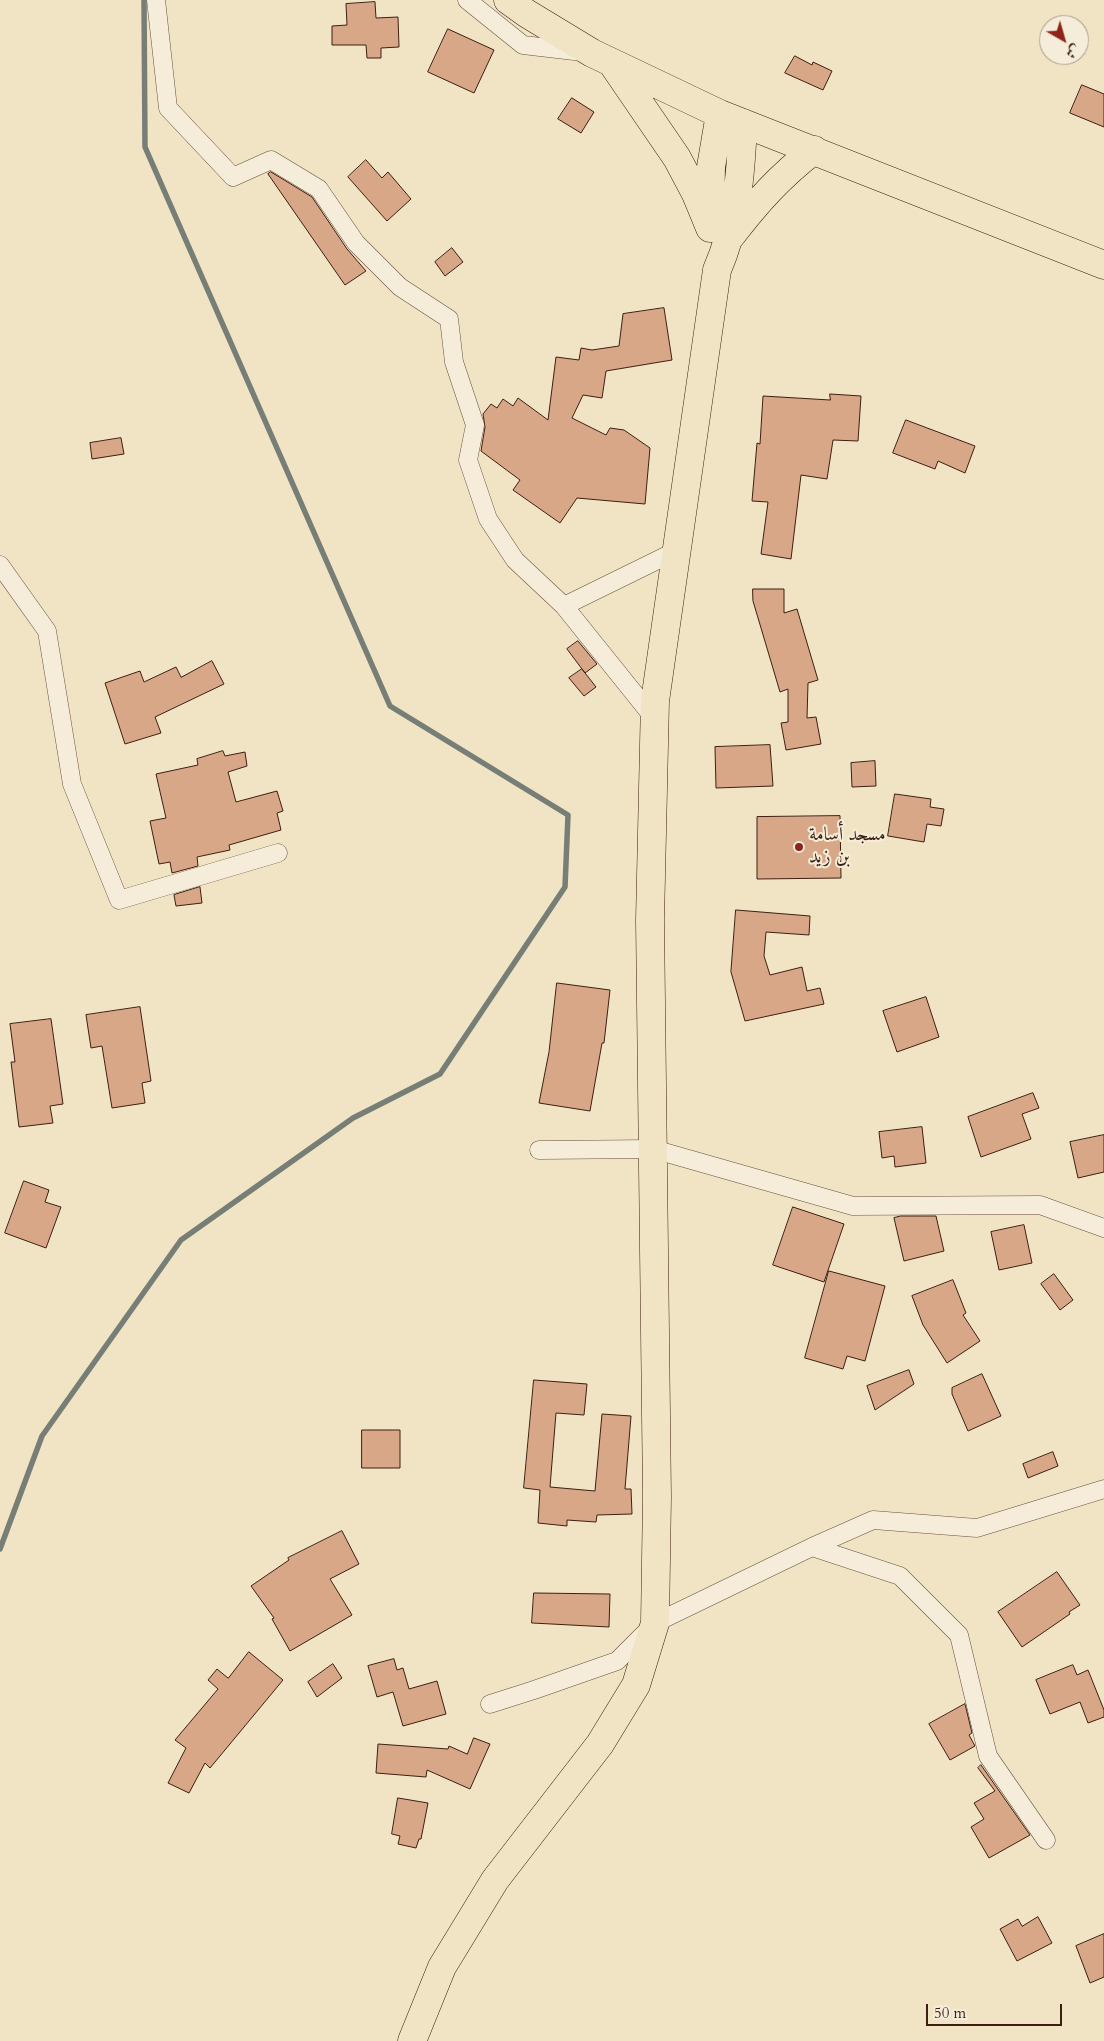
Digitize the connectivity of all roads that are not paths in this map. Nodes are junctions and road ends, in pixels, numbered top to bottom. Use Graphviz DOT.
graph roads {
  1 [pos="156,0"];
  2 [pos="467,0"];
  3 [pos="508,0"];
  4 [pos="601,57"];
  5 [pos="732,119"];
  6 [pos="814,150"];
  7 [pos="720,233"];
  8 [pos="1104,265"];
  9 [pos="676,550"];
  10 [pos="0,565"];
  11 [pos="564,606"];
  12 [pos="654,718"];
  13 [pos="278,853"];
  14 [pos="653,1149"];
  15 [pos="539,1150"];
  16 [pos="1104,1228"];
  17 [pos="1104,1489"];
  18 [pos="812,1547"];
  19 [pos="656,1623"];
  20 [pos="490,1704"];
  21 [pos="1046,1840"];
  22 [pos="412,2041"];
  1 -- 11 [label="street"];
  2 -- 4 [label="street"];
  3 -- 4 [label="main road"];
  4 -- 5 [label="main road"];
  4 -- 7 [label="main road"];
  5 -- 6 [label="main road"];
  5 -- 7 [label="main road"];
  6 -- 7 [label="main road"];
  6 -- 8 [label="main road"];
  7 -- 9 [label="main road"];
  9 -- 11 [label="street"];
  9 -- 12 [label="main road"];
  10 -- 13 [label="street"];
  11 -- 12 [label="street"];
  12 -- 14 [label="main road"];
  14 -- 15 [label="street"];
  14 -- 16 [label="street"];
  14 -- 19 [label="main road"];
  17 -- 18 [label="street"];
  18 -- 19 [label="street"];
  18 -- 21 [label="street"];
  19 -- 20 [label="street"];
  19 -- 22 [label="main road"];
}
